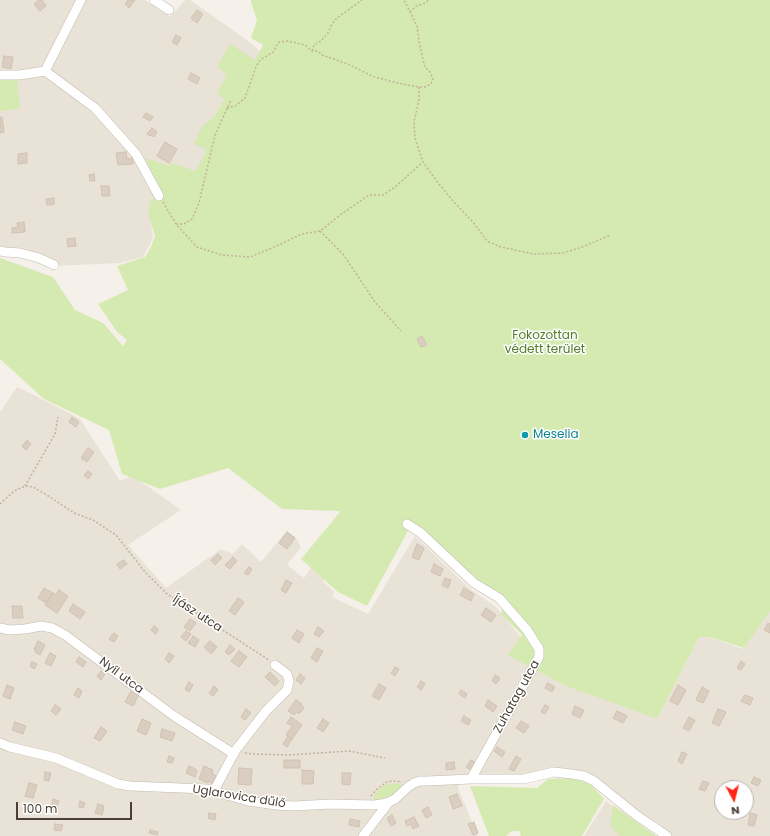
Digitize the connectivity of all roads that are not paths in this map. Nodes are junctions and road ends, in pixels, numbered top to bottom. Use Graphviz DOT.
graph roads {
  1 [pos="81,0"];
  2 [pos="154,0"];
  3 [pos="169,10"];
  4 [pos="44,71"];
  5 [pos="0,75"];
  6 [pos="159,196"];
  7 [pos="0,251"];
  8 [pos="54,265"];
  9 [pos="407,524"];
  10 [pos="0,628"];
  11 [pos="275,665"];
  12 [pos="0,743"];
  13 [pos="234,752"];
  14 [pos="471,779"];
  15 [pos="214,791"];
  16 [pos="389,802"];
  17 [pos="363,836"];
  18 [pos="667,836"];
  1 -- 4 [label="street"];
  2 -- 3 [label="street"];
  4 -- 5 [label="street"];
  4 -- 6 [label="street"];
  7 -- 8 [label="street"];
  9 -- 14 [label="street, Zuhatag utca"];
  10 -- 13 [label="street, Nyíl utca"];
  11 -- 13 [label="street"];
  12 -- 15 [label="street, Uglarovica dűlő"];
  13 -- 15 [label="street"];
  14 -- 16 [label="street"];
  14 -- 18 [label="street"];
  15 -- 16 [label="street, Uglarovica dűlő"];
  16 -- 17 [label="street"];
}
